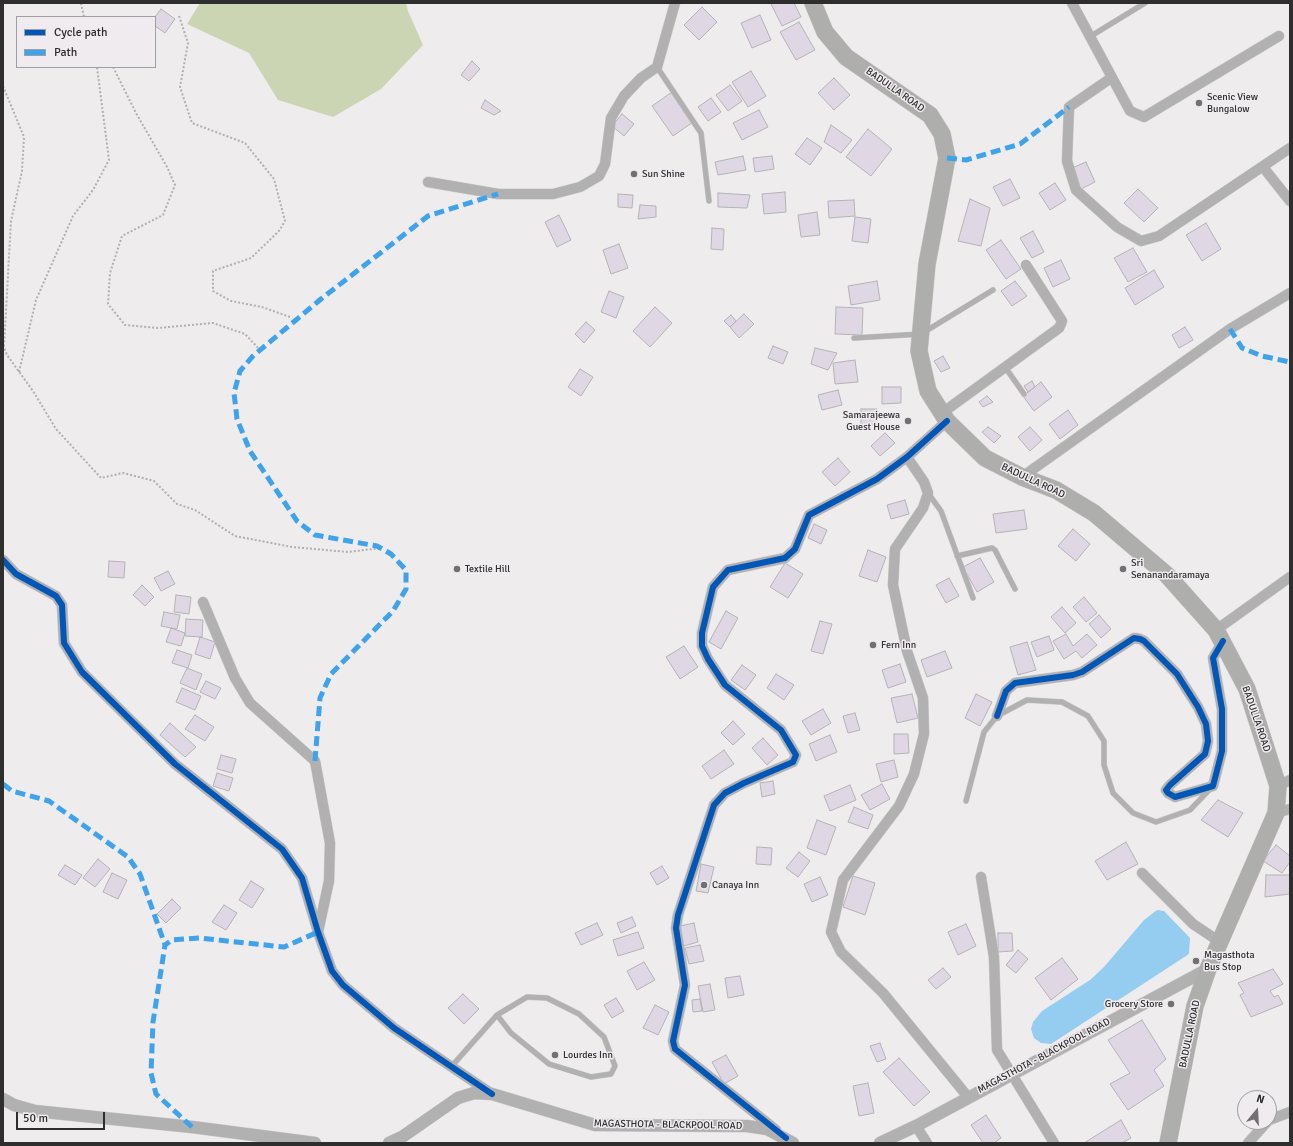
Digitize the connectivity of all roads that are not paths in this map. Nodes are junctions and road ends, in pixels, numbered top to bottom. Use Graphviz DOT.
graph roads {
  1 [pos="675,3"];
  2 [pos="813,3"];
  3 [pos="1072,3"];
  4 [pos="1145,3"];
  5 [pos="1091,36"];
  6 [pos="1279,36"];
  7 [pos="657,67"];
  8 [pos="1111,78"];
  9 [pos="1290,148"];
  10 [pos="1263,167"];
  11 [pos="428,182"];
  12 [pos="709,201"];
  13 [pos="1290,201"];
  14 [pos="1026,265"];
  15 [pos="993,290"];
  16 [pos="1290,293"];
  17 [pos="921,334"];
  18 [pos="854,338"];
  19 [pos="1005,367"];
  20 [pos="1024,394"];
  21 [pos="945,417"];
  22 [pos="907,457"];
  23 [pos="1022,477"];
  24 [pos="928,493"];
  25 [pos="957,556"];
  26 [pos="3,560"];
  27 [pos="1290,577"];
  28 [pos="1015,589"];
  29 [pos="973,598"];
  30 [pos="203,602"];
  31 [pos="1219,635"];
  32 [pos="997,716"];
  33 [pos="1284,783"];
  34 [pos="1213,786"];
  35 [pos="966,801"];
  36 [pos="1283,811"];
  37 [pos="1142,873"];
  38 [pos="981,877"];
  39 [pos="318,932"];
  40 [pos="1220,942"];
  41 [pos="1208,969"];
  42 [pos="497,1015"];
  43 [pos="451,1067"];
  44 [pos="1012,1075"];
  45 [pos="492,1094"];
  46 [pos="968,1097"];
  47 [pos="3,1099"];
  48 [pos="1290,1112"];
  49 [pos="1277,1117"];
  50 [pos="916,1126"];
  51 [pos="1260,1130"];
  52 [pos="790,1140"];
  53 [pos="314,1143"];
  54 [pos="389,1143"];
  55 [pos="880,1143"];
  56 [pos="927,1143"];
  57 [pos="1054,1143"];
  58 [pos="1168,1143"];
  59 [pos="1248,1143"];
  1 -- 7 [label="street"];
  2 -- 17 [label="highway, BADULLA ROAD"];
  3 -- 5 [label="street"];
  4 -- 5 [label="lane"];
  5 -- 8 [label="street"];
  6 -- 8 [label="street"];
  7 -- 11 [label="street"];
  7 -- 12 [label="lane"];
  8 -- 10 [label="street"];
  9 -- 10 [label="street"];
  10 -- 13 [label="street"];
  14 -- 19 [label="street"];
  15 -- 17 [label="lane"];
  16 -- 23 [label="street"];
  17 -- 18 [label="lane"];
  17 -- 21 [label="highway, BADULLA ROAD"];
  19 -- 20 [label="lane"];
  19 -- 21 [label="street"];
  21 -- 22 [label="street"];
  21 -- 23 [label="highway, BADULLA ROAD"];
  22 -- 24 [label="street"];
  22 -- 52 [label="street"];
  23 -- 31 [label="highway, BADULLA ROAD"];
  24 -- 25 [label="lane"];
  24 -- 46 [label="street"];
  25 -- 28 [label="lane"];
  25 -- 29 [label="lane"];
  26 -- 39 [label="street"];
  27 -- 31 [label="street"];
  30 -- 39 [label="street"];
  31 -- 33 [label="highway, BADULLA ROAD"];
  31 -- 34 [label="street"];
  32 -- 34 [label="lane"];
  32 -- 34 [label="street"];
  32 -- 35 [label="lane"];
  33 -- 36 [label="highway, BADULLA ROAD"];
  36 -- 40 [label="highway, BADULLA ROAD"];
  37 -- 40 [label="street"];
  38 -- 44 [label="street"];
  39 -- 43 [label="street"];
  40 -- 41 [label="highway, BADULLA ROAD"];
  41 -- 44 [label="street, MAGASTHOTA - BLACKPOOL ROAD"];
  41 -- 58 [label="highway, BADULLA ROAD"];
  42 -- 42 [label="lane"];
  42 -- 43 [label="lane"];
  43 -- 45 [label="street"];
  44 -- 46 [label="street, MAGASTHOTA - BLACKPOOL ROAD"];
  44 -- 57 [label="street"];
  45 -- 52 [label="street, MAGASTHOTA - BLACKPOOL ROAD"];
  45 -- 54 [label="street, MAGASTHOTA - BLACKPOOL ROAD"];
  46 -- 50 [label="street, MAGASTHOTA - BLACKPOOL ROAD"];
  47 -- 53 [label="street"];
  48 -- 49 [label="street"];
  50 -- 55 [label="street, MAGASTHOTA - BLACKPOOL ROAD"];
  50 -- 56 [label="street"];
  51 -- 59 [label="street"];
}
